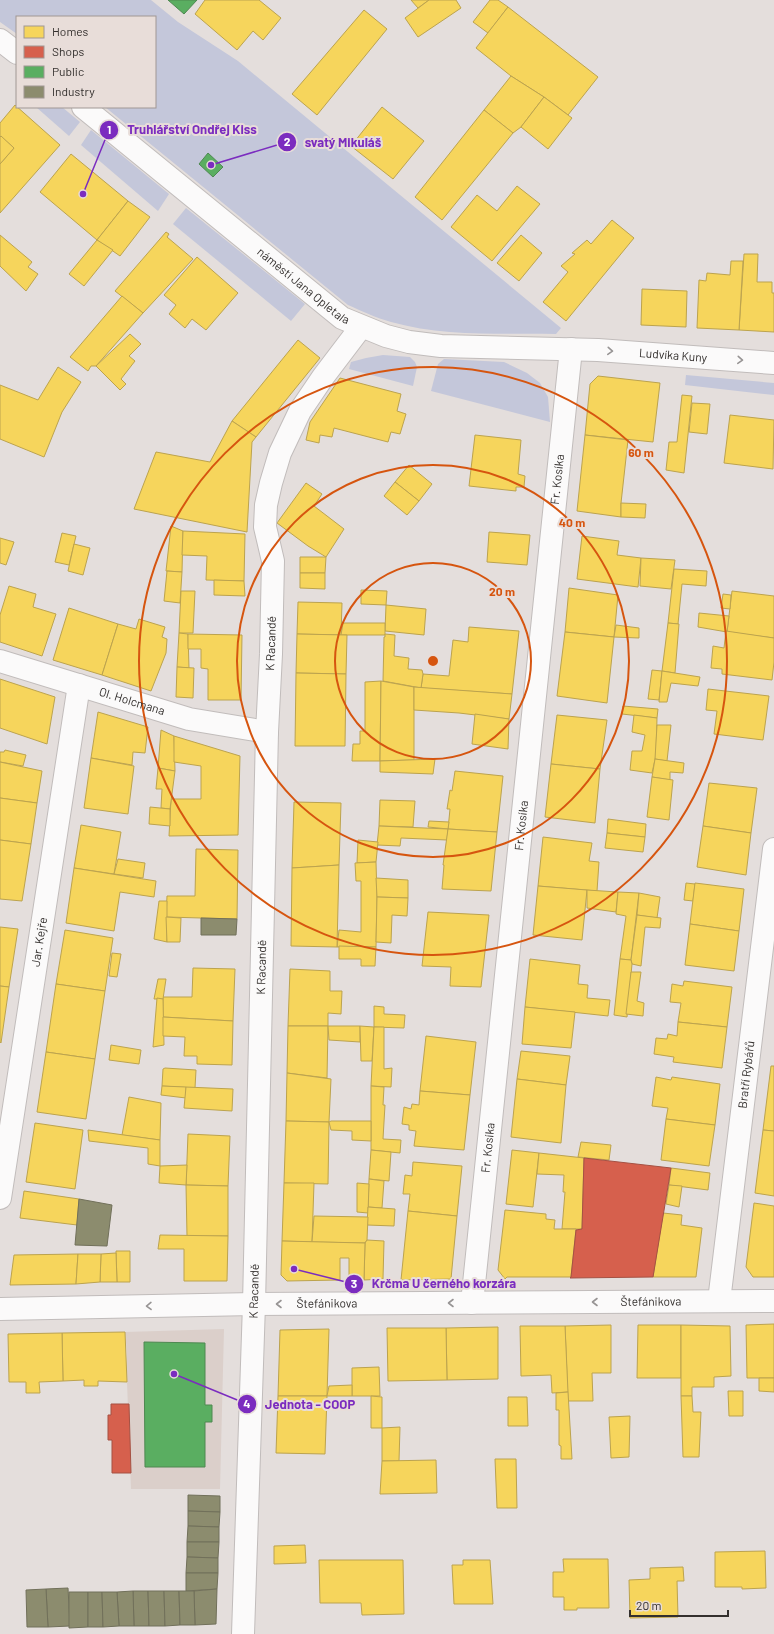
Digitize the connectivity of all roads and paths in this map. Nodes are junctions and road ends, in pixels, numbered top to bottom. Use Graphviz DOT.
graph roads {
  1 [pos="0,40"];
  2 [pos="16,52"];
  3 [pos="84,108"];
  4 [pos="361,327"];
  5 [pos="571,349"];
  6 [pos="774,362"];
  7 [pos="0,660"];
  8 [pos="79,685"];
  9 [pos="267,732"];
  10 [pos="774,848"];
  11 [pos="0,1198"];
  12 [pos="774,1301"];
  13 [pos="719,1302"];
  14 [pos="472,1303"];
  15 [pos="254,1304"];
  16 [pos="0,1309"];
  17 [pos="243,1634"];
  1 -- 2 [label="street"];
  3 -- 4 [label="street, náměstí Jana Opletala"];
  4 -- 5 [label="street, náměstí Jana Opletala"];
  4 -- 9 [label="street, K Racandě"];
  5 -- 6 [label="street, Ludvíka Kuny, one-way"];
  5 -- 14 [label="street, Fr. Kosíka"];
  7 -- 8 [label="street, Ol. Holcmana"];
  8 -- 9 [label="street, Ol. Holcmana"];
  8 -- 11 [label="street, Jar. Kejře"];
  9 -- 15 [label="street, K Racandě"];
  10 -- 13 [label="street, Bratří Rybářů"];
  12 -- 13 [label="street, Štefánikova"];
  13 -- 14 [label="street, Štefánikova, one-way"];
  14 -- 15 [label="street, Štefánikova, one-way"];
  15 -- 16 [label="street, Štefánikova, one-way"];
  15 -- 17 [label="street, K Racandě"];
}
